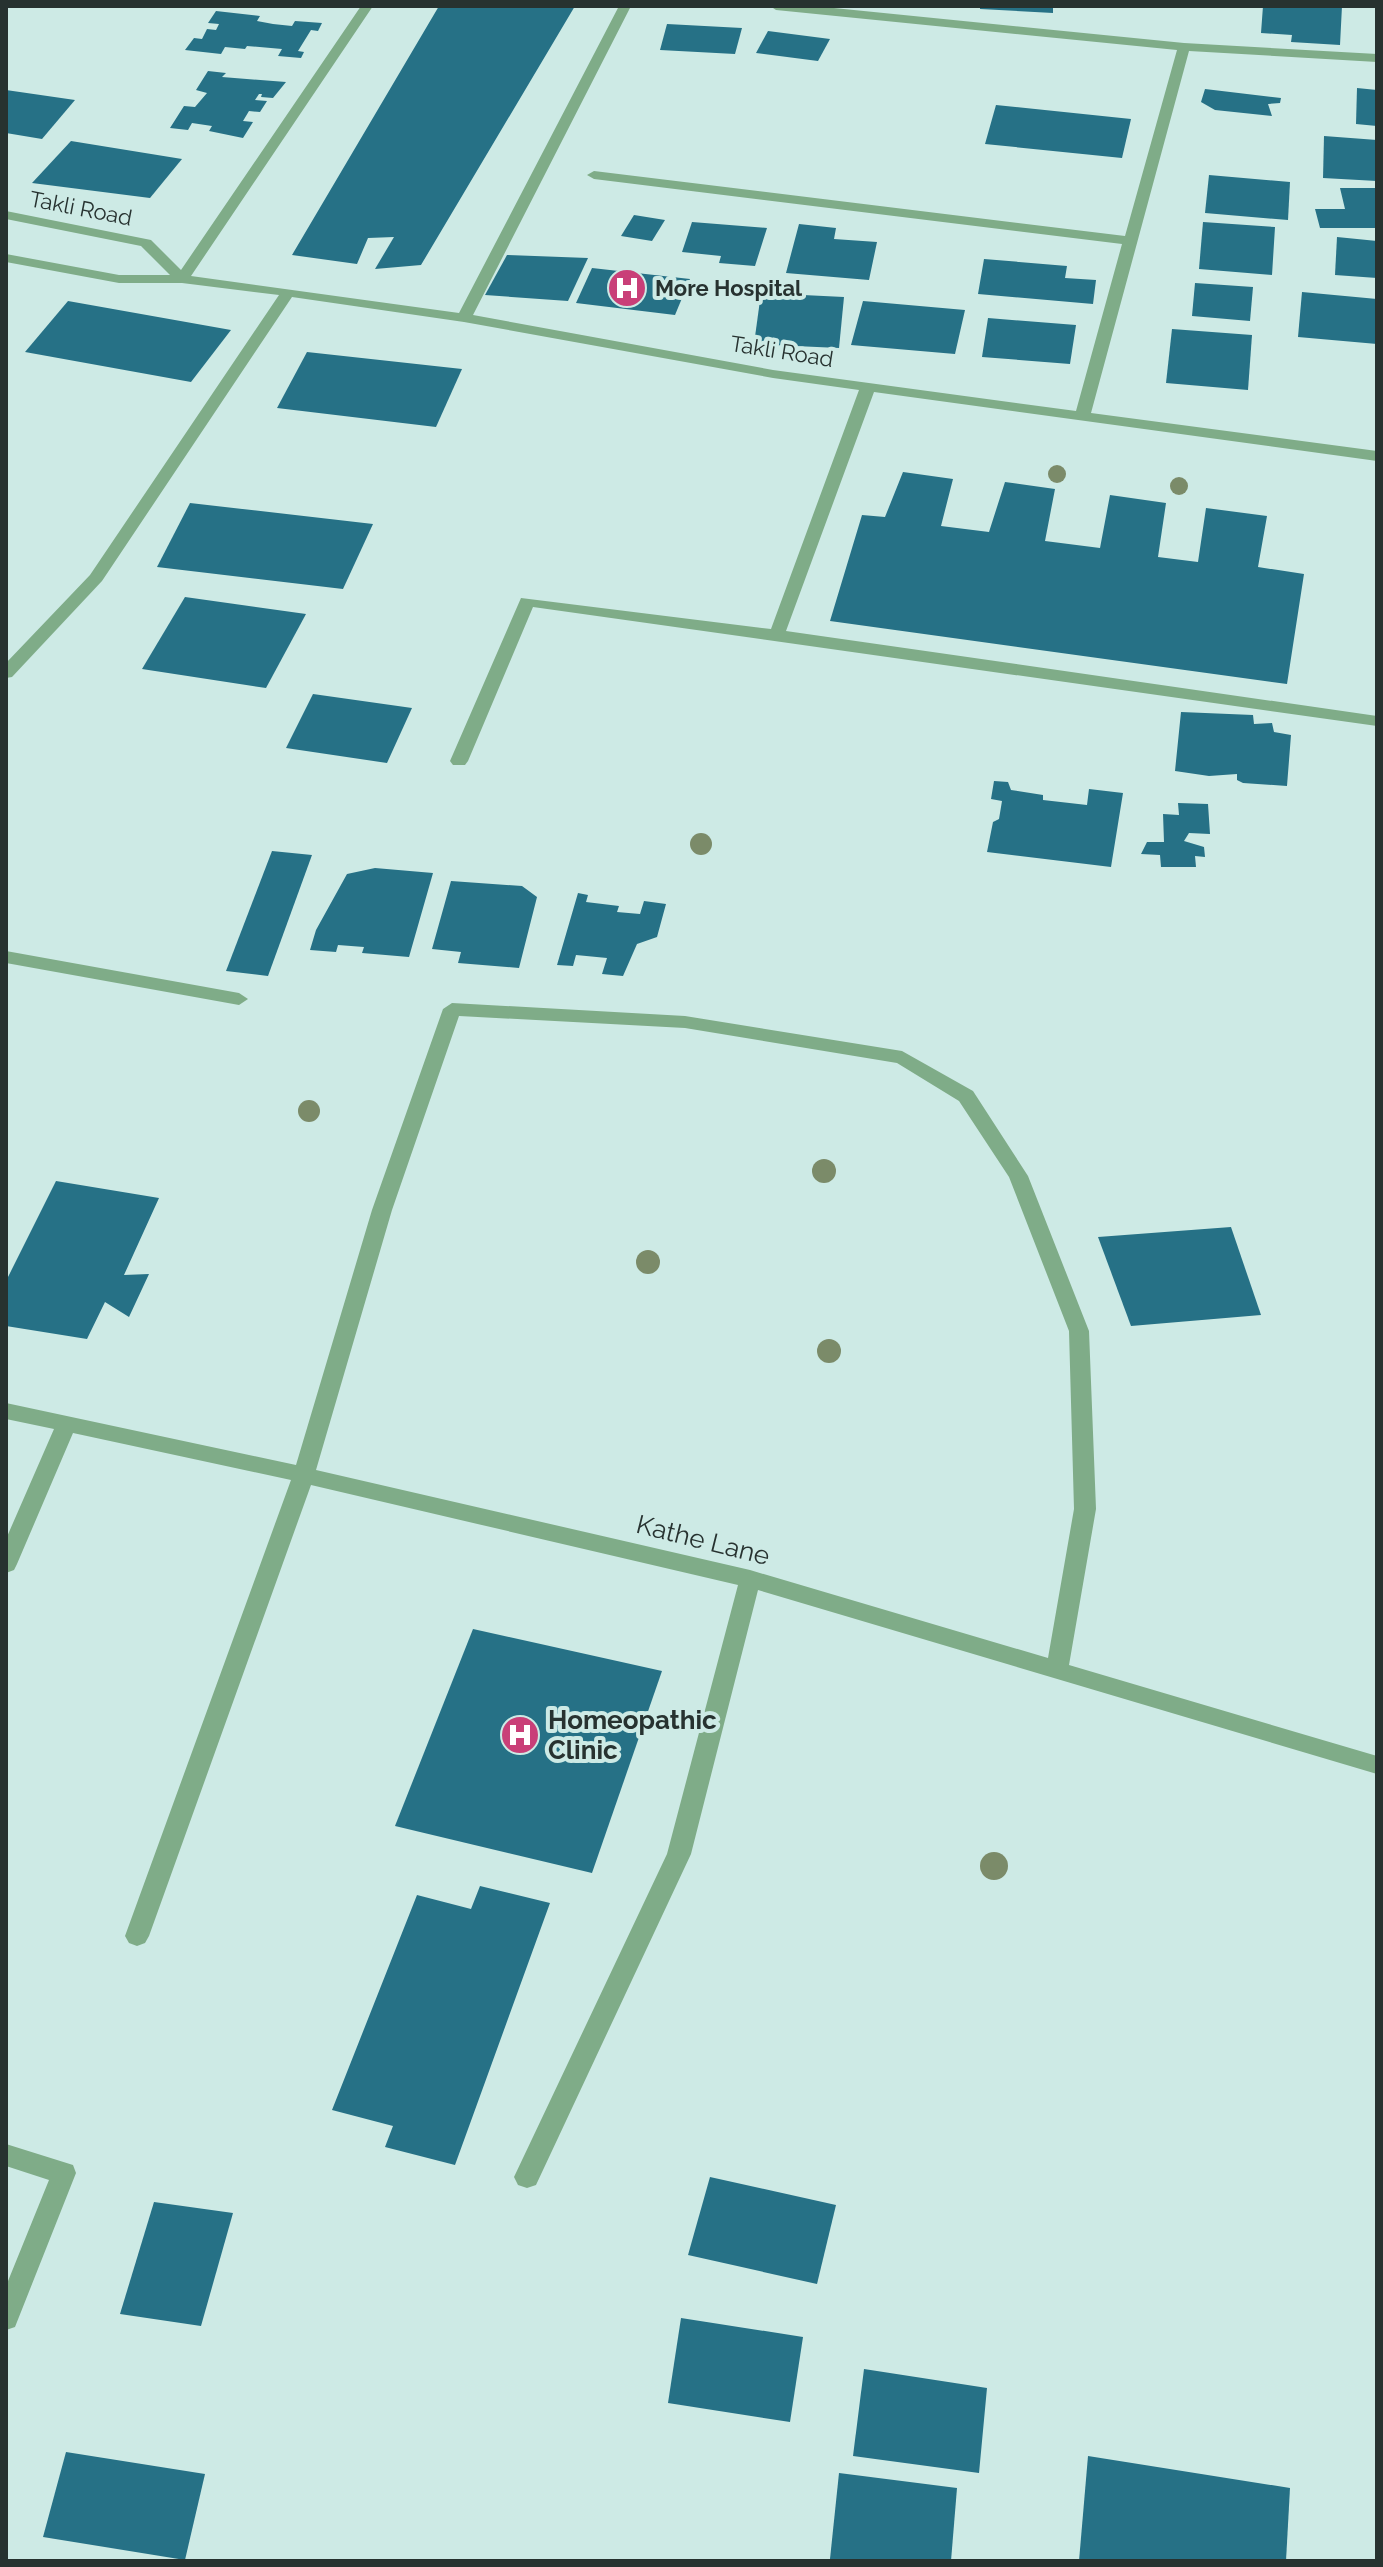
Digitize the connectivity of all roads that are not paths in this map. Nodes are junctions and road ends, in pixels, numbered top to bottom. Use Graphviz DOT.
graph roads {
  1 [pos="367,6"];
  2 [pos="625,6"];
  3 [pos="776,6"];
  4 [pos="1184,47"];
  5 [pos="1377,58"];
  6 [pos="594,175"];
  7 [pos="6,215"];
  8 [pos="1130,241"];
  9 [pos="6,258"];
  10 [pos="182,279"];
  11 [pos="288,292"];
  12 [pos="464,318"];
  13 [pos="868,387"];
  14 [pos="1082,416"];
  15 [pos="1377,456"];
  16 [pos="777,635"];
  17 [pos="6,673"];
  18 [pos="1377,721"];
  19 [pos="459,761"];
  20 [pos="6,957"];
  21 [pos="239,999"];
  22 [pos="6,1411"];
  23 [pos="67,1424"];
  24 [pos="304,1475"];
  25 [pos="6,1564"];
  26 [pos="750,1579"];
  27 [pos="1057,1668"];
  28 [pos="1377,1765"];
  29 [pos="137,1936"];
  30 [pos="6,2155"];
  31 [pos="527,2177"];
  32 [pos="6,2318"];
  1 -- 10 [label="street"];
  2 -- 12 [label="street"];
  3 -- 4 [label="street"];
  4 -- 5 [label="street"];
  4 -- 8 [label="street"];
  6 -- 8 [label="street"];
  7 -- 10 [label="street, Takli Road"];
  8 -- 14 [label="street"];
  9 -- 10 [label="street, Takli Road"];
  10 -- 11 [label="street, Takli Road"];
  11 -- 12 [label="street, Takli Road"];
  11 -- 17 [label="street"];
  12 -- 13 [label="street, Takli Road"];
  13 -- 14 [label="street, Takli Road"];
  13 -- 16 [label="street"];
  14 -- 15 [label="street, Takli Road"];
  16 -- 18 [label="street"];
  16 -- 19 [label="street"];
  20 -- 21 [label="street"];
  22 -- 23 [label="street, Kathe Lane"];
  23 -- 24 [label="street, Kathe Lane"];
  23 -- 25 [label="street"];
  24 -- 26 [label="street, Kathe Lane"];
  24 -- 27 [label="street"];
  24 -- 29 [label="street"];
  26 -- 27 [label="street, Kathe Lane"];
  26 -- 31 [label="street"];
  27 -- 28 [label="street, Kathe Lane"];
  30 -- 32 [label="street"];
}
